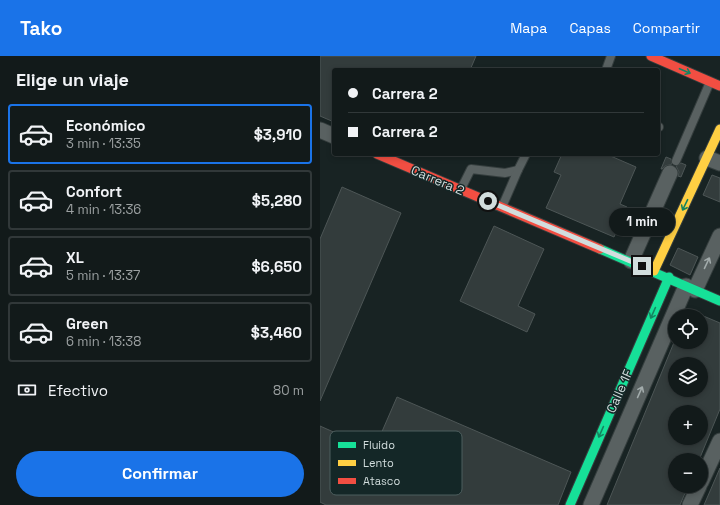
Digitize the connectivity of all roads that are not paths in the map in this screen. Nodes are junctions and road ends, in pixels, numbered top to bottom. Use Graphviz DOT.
graph roads {
  1 [pos="611,56"];
  2 [pos="651,56"];
  3 [pos="607,68"];
  4 [pos="710,82"];
  5 [pos="720,86"];
  6 [pos="720,129"];
  7 [pos="320,130"];
  8 [pos="332,135"];
  9 [pos="382,156"];
  10 [pos="525,156"];
  11 [pos="714,161"];
  12 [pos="673,167"];
  13 [pos="518,170"];
  14 [pos="461,189"];
  15 [pos="502,207"];
  16 [pos="720,236"];
  17 [pos="631,261"];
  18 [pos="654,271"];
  19 [pos="669,277"];
  20 [pos="690,288"];
  21 [pos="720,301"];
  22 [pos="720,441"];
  23 [pos="708,467"];
  24 [pos="696,493"];
  25 [pos="570,505"];
  26 [pos="590,505"];
  27 [pos="690,505"];
  1 -- 3 [label="lane"];
  2 -- 4 [label="street, one-way"];
  4 -- 5 [label="street"];
  4 -- 12 [label="lane"];
  6 -- 11 [label="street"];
  7 -- 8 [label="street"];
  9 -- 14 [label="street, Carrera 2"];
  10 -- 13 [label="lane"];
  11 -- 18 [label="street, one-way"];
  12 -- 17 [label="street"];
  13 -- 14 [label="lane"];
  13 -- 15 [label="lane"];
  14 -- 15 [label="street, Carrera 2"];
  15 -- 17 [label="street, Carrera 2"];
  20 -- 16 [label="street, Calle 1F, one-way"];
  17 -- 18 [label="street, Carrera 2"];
  18 -- 19 [label="street, Carrera 2"];
  19 -- 20 [label="street, Carrera 2"];
  19 -- 25 [label="street, Calle 1F, one-way"];
  20 -- 21 [label="street, Carrera 2"];
  26 -- 20 [label="street, Calle 1F, one-way"];
  22 -- 23 [label="street"];
  24 -- 27 [label="street"];
}
